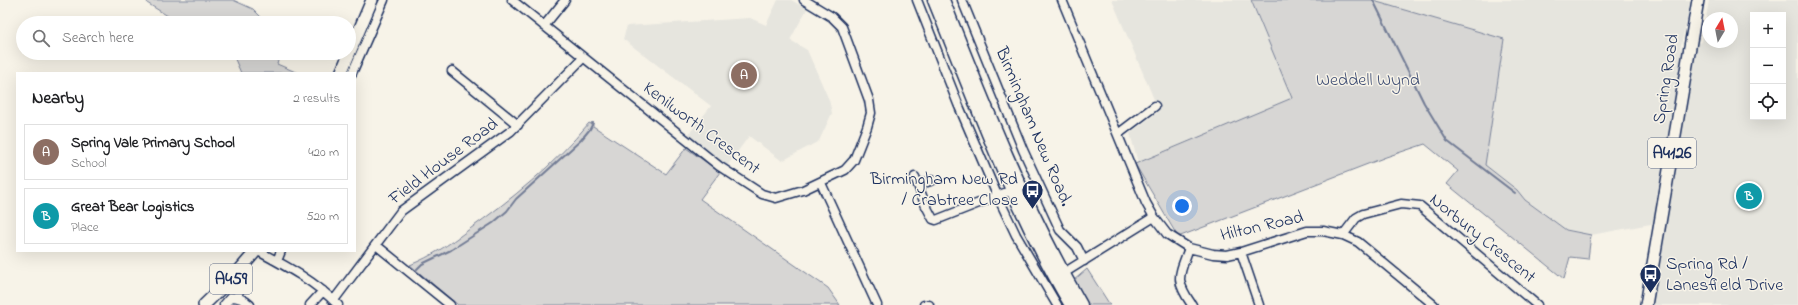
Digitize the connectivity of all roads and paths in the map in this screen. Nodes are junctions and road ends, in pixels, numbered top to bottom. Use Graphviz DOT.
graph roads {
  1 [pos="372,0"];
  2 [pos="384,0"];
  3 [pos="512,0"];
  4 [pos="565,0"];
  5 [pos="805,0"];
  6 [pos="917,0"];
  7 [pos="934,0"];
  8 [pos="943,0"];
  9 [pos="962,0"];
  10 [pos="1062,0"];
  11 [pos="1698,0"];
  12 [pos="544,26"];
  13 [pos="356,38"];
  14 [pos="583,58"];
  15 [pos="347,60"];
  16 [pos="452,71"];
  17 [pos="341,72"];
  18 [pos="352,72"];
  19 [pos="1155,106"];
  20 [pos="518,126"];
  21 [pos="1118,134"];
  22 [pos="915,177"];
  23 [pos="933,180"];
  24 [pos="821,183"];
  25 [pos="918,185"];
  26 [pos="1012,190"];
  27 [pos="997,195"];
  28 [pos="1154,217"];
  29 [pos="1343,235"];
  30 [pos="376,245"];
  31 [pos="1189,248"];
  32 [pos="256,252"];
  33 [pos="259,252"];
  34 [pos="281,252"];
  35 [pos="1241,252"];
  36 [pos="277,261"];
  37 [pos="1084,261"];
  38 [pos="1059,276"];
  39 [pos="240,288"];
  40 [pos="323,291"];
  41 [pos="237,298"];
  42 [pos="336,302"];
  43 [pos="204,305"];
  44 [pos="224,305"];
  45 [pos="250,305"];
  46 [pos="310,305"];
  47 [pos="450,305"];
  48 [pos="877,305"];
  49 [pos="924,305"];
  50 [pos="929,305"];
  51 [pos="1057,305"];
  52 [pos="1071,305"];
  53 [pos="1081,305"];
  54 [pos="1192,305"];
  55 [pos="1259,305"];
  56 [pos="1434,305"];
  57 [pos="1537,305"];
  58 [pos="1646,305"];
  1 -- 13 [label="main road"];
  2 -- 18 [label="street"];
  3 -- 12 [label="street, Kenilworth Crescent"];
  4 -- 12 [label="street"];
  5 -- 24 [label="street, Kenilworth Crescent"];
  6 -- 27 [label="street"];
  7 -- 26 [label="highway"];
  8 -- 38 [label="highway"];
  9 -- 37 [label="street, Birmingham New Road."];
  10 -- 21 [label="street, Hilton Road"];
  11 -- 58 [label="main road, Spring Road / A4126"];
  12 -- 14 [label="street, Kenilworth Crescent"];
  14 -- 20 [label="street, Field House Road"];
  14 -- 24 [label="street, Kenilworth Crescent"];
  15 -- 17 [label="main road"];
  16 -- 20 [label="street"];
  19 -- 21 [label="street"];
  20 -- 30 [label="street, Field House Road"];
  21 -- 28 [label="street, Hilton Road"];
  22 -- 25 [label="street"];
  23 -- 25 [label="street"];
  24 -- 48 [label="street"];
  25 -- 27 [label="street"];
  26 -- 27 [label="street"];
  26 -- 38 [label="highway"];
  27 -- 51 [label="street"];
  28 -- 31 [label="street, Hilton Road"];
  28 -- 37 [label="street"];
  29 -- 35 [label="street, Hilton Road"];
  29 -- 56 [label="street, Hilton Road"];
  29 -- 57 [label="street, Norbury Crescent"];
  30 -- 42 [label="street, Field House Road"];
  30 -- 47 [label="street"];
  31 -- 35 [label="street, Hilton Road"];
  31 -- 54 [label="street"];
  32 -- 43 [label="main road, A459"];
  33 -- 36 [label="street"];
  34 -- 36 [label="street"];
  35 -- 55 [label="street"];
  36 -- 40 [label="street"];
  37 -- 38 [label="street"];
  38 -- 52 [label="highway"];
  38 -- 53 [label="highway"];
  39 -- 41 [label="street"];
  40 -- 42 [label="street"];
  40 -- 46 [label="street"];
  41 -- 44 [label="street"];
  41 -- 45 [label="street"];
  49 -- 50 [label="street"];
}
